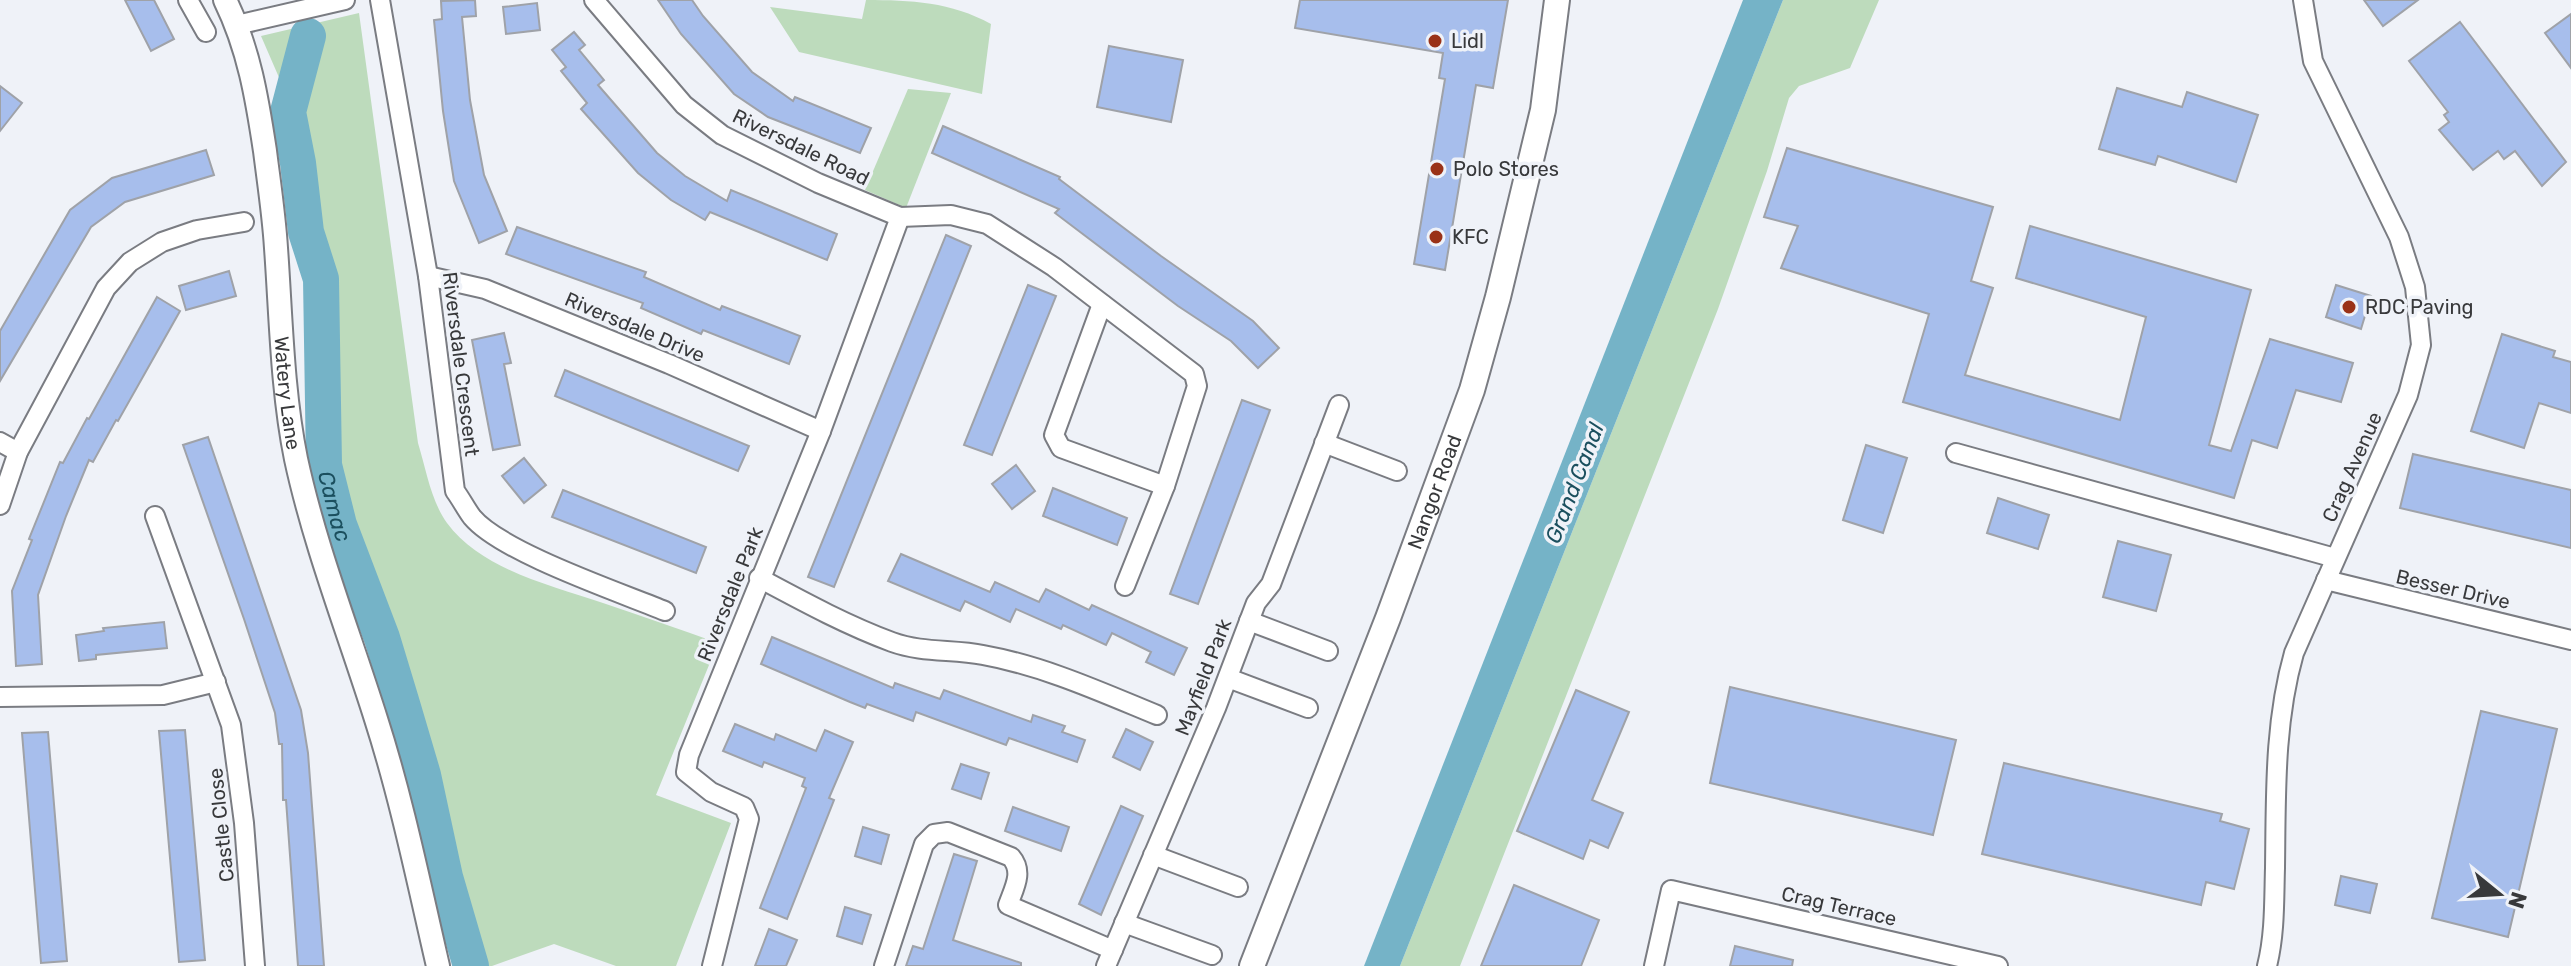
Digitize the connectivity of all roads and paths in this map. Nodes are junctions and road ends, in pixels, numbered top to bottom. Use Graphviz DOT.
graph roads {
  1 [pos="188,0"];
  2 [pos="225,0"];
  3 [pos="345,0"];
  4 [pos="380,0"];
  5 [pos="594,0"];
  6 [pos="1557,0"];
  7 [pos="2303,0"];
  8 [pos="237,25"];
  9 [pos="206,32"];
  10 [pos="900,217"];
  11 [pos="244,222"];
  12 [pos="428,276"];
  13 [pos="1102,304"];
  14 [pos="1339,405"];
  15 [pos="821,431"];
  16 [pos="0,442"];
  17 [pos="1324,443"];
  18 [pos="18,452"];
  19 [pos="1956,453"];
  20 [pos="1397,471"];
  21 [pos="1165,486"];
  22 [pos="0,505"];
  23 [pos="155,516"];
  24 [pos="2335,558"];
  25 [pos="759,578"];
  26 [pos="2326,580"];
  27 [pos="1125,586"];
  28 [pos="665,611"];
  29 [pos="1249,621"];
  30 [pos="2571,640"];
  31 [pos="1328,651"];
  32 [pos="1228,678"];
  33 [pos="216,682"];
  34 [pos="0,697"];
  35 [pos="1308,708"];
  36 [pos="1157,715"];
  37 [pos="1153,855"];
  38 [pos="1238,887"];
  39 [pos="1124,923"];
  40 [pos="1212,955"];
  41 [pos="1109,958"];
  42 [pos="255,966"];
  43 [pos="438,966"];
  44 [pos="712,966"];
  45 [pos="884,966"];
  46 [pos="1252,966"];
  47 [pos="1654,966"];
  48 [pos="1998,966"];
  49 [pos="2267,966"];
  1 -- 9 [label="street"];
  2 -- 8 [label="street, Watery Lane"];
  3 -- 8 [label="street"];
  4 -- 12 [label="street, Riversdale Crescent"];
  5 -- 10 [label="street, Riversdale Road"];
  6 -- 46 [label="main road, Nangor Road"];
  7 -- 24 [label="street, Crag Avenue"];
  8 -- 43 [label="street, Watery Lane"];
  10 -- 13 [label="street"];
  10 -- 15 [label="street, Riversdale Park"];
  11 -- 18 [label="street"];
  12 -- 15 [label="street, Riversdale Drive"];
  12 -- 28 [label="street, Riversdale Crescent"];
  13 -- 21 [label="street"];
  13 -- 21 [label="street"];
  14 -- 17 [label="street, Mayfield Park"];
  15 -- 25 [label="street, Riversdale Park"];
  16 -- 18 [label="street"];
  17 -- 20 [label="street"];
  17 -- 29 [label="street, Mayfield Park"];
  18 -- 22 [label="street"];
  19 -- 24 [label="street"];
  21 -- 27 [label="street"];
  23 -- 33 [label="street, Castle Close"];
  24 -- 26 [label="street, Crag Avenue"];
  25 -- 36 [label="street"];
  25 -- 44 [label="street, Riversdale Park"];
  26 -- 30 [label="street, Besser Drive"];
  26 -- 49 [label="street, Crag Avenue"];
  29 -- 31 [label="street"];
  29 -- 32 [label="street, Mayfield Park"];
  32 -- 35 [label="street"];
  32 -- 37 [label="street, Mayfield Park"];
  33 -- 34 [label="street"];
  33 -- 42 [label="street, Castle Close"];
  37 -- 38 [label="street"];
  37 -- 39 [label="street, Mayfield Park"];
  39 -- 40 [label="street"];
  39 -- 41 [label="street, Mayfield Park"];
  41 -- 45 [label="street"];
  47 -- 48 [label="street, Crag Terrace"];
}
